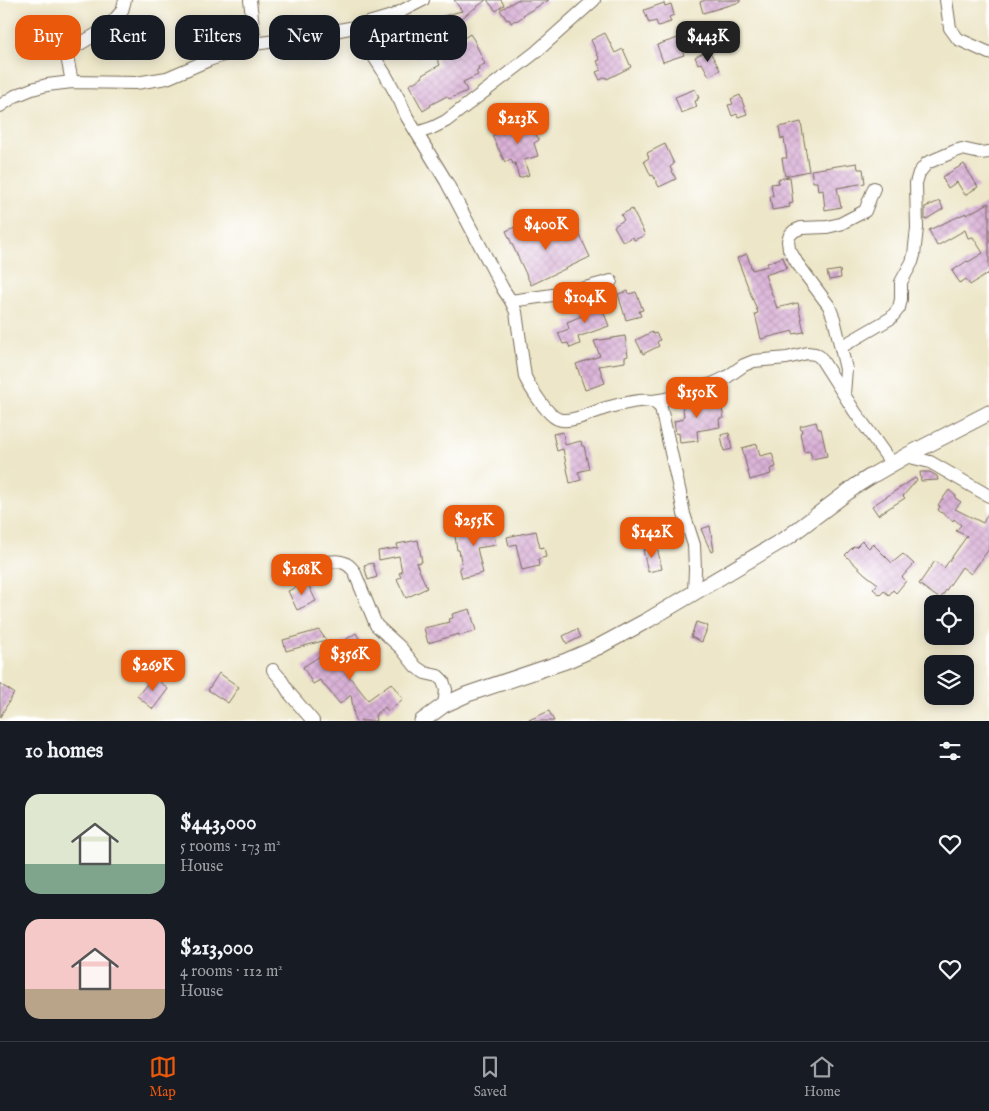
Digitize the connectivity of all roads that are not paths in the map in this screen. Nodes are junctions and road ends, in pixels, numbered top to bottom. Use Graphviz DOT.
graph roads {
  1 [pos="126,0"];
  2 [pos="250,0"];
  3 [pos="423,0"];
  4 [pos="594,0"];
  5 [pos="946,1"];
  6 [pos="252,15"];
  7 [pos="394,15"];
  8 [pos="350,28"];
  9 [pos="259,43"];
  10 [pos="989,53"];
  11 [pos="208,60"];
  12 [pos="376,60"];
  13 [pos="72,82"];
  14 [pos="0,106"];
  15 [pos="417,132"];
  16 [pos="989,152"];
  17 [pos="874,188"];
  18 [pos="612,281"];
  19 [pos="511,301"];
  20 [pos="841,347"];
  21 [pos="844,394"];
  22 [pos="654,401"];
  23 [pos="989,413"];
  24 [pos="906,456"];
  25 [pos="892,464"];
  26 [pos="989,496"];
  27 [pos="280,577"];
  28 [pos="694,593"];
  29 [pos="273,670"];
  30 [pos="444,705"];
  31 [pos="313,721"];
  32 [pos="422,721"];
  1 -- 13 [label="street"];
  2 -- 6 [label="street"];
  3 -- 7 [label="street"];
  4 -- 15 [label="street"];
  5 -- 10 [label="street"];
  8 -- 9 [label="street"];
  11 -- 13 [label="street"];
  12 -- 15 [label="street"];
  13 -- 14 [label="street"];
  15 -- 19 [label="street"];
  16 -- 20 [label="street"];
  17 -- 20 [label="street"];
  18 -- 19 [label="street"];
  19 -- 22 [label="street"];
  20 -- 21 [label="street"];
  21 -- 22 [label="street"];
  21 -- 25 [label="street"];
  22 -- 28 [label="street"];
  23 -- 24 [label="street"];
  24 -- 25 [label="street"];
  24 -- 26 [label="street"];
  25 -- 28 [label="street"];
  27 -- 30 [label="street"];
  28 -- 30 [label="street"];
  29 -- 31 [label="street"];
  30 -- 32 [label="street"];
}
